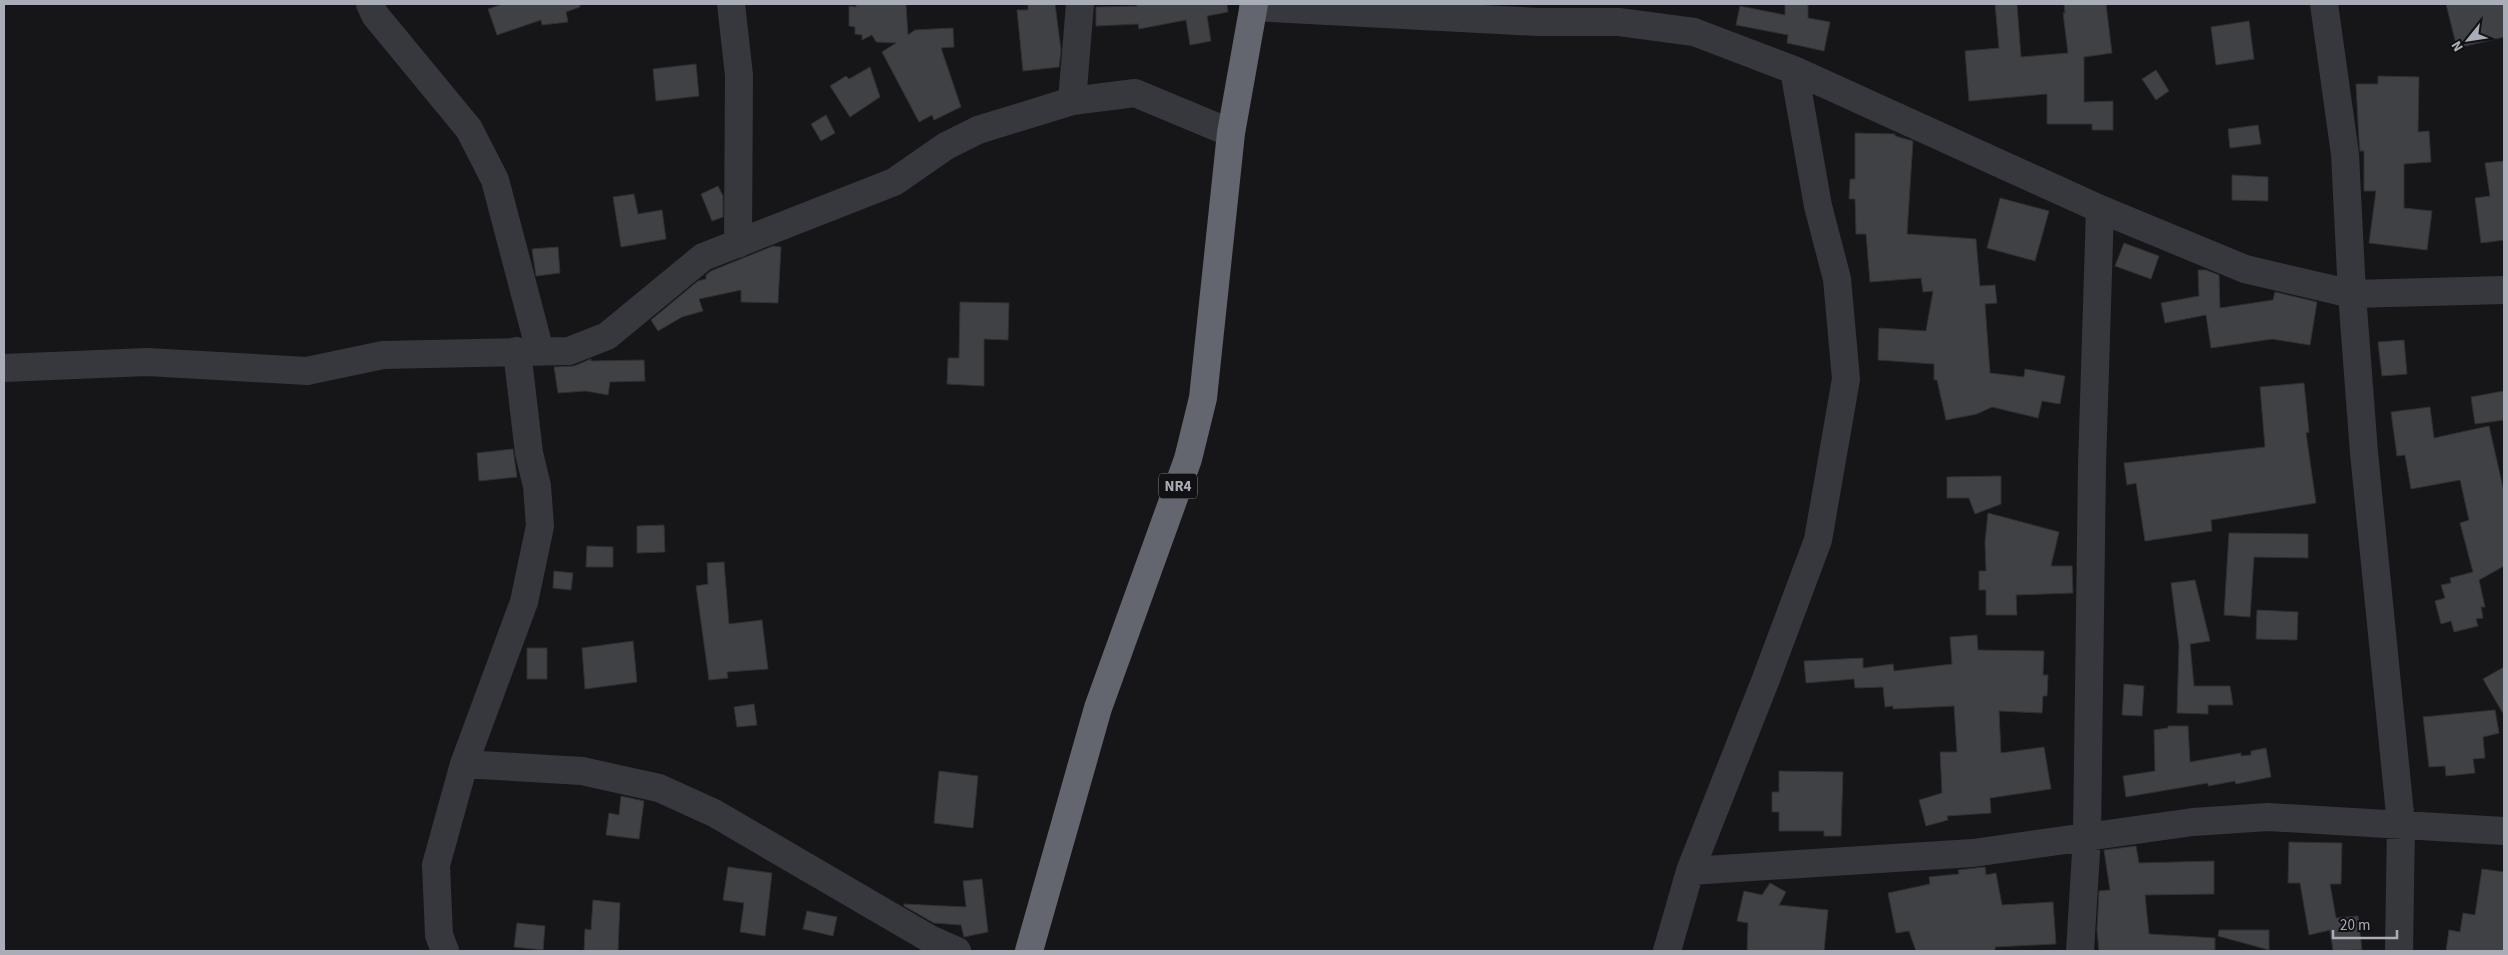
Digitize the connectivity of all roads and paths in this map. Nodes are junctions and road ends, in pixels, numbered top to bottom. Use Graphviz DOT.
graph roads {
  1 [pos="370,4"];
  2 [pos="732,4"];
  3 [pos="1080,4"];
  4 [pos="2324,4"];
  5 [pos="1253,5"];
  6 [pos="1794,70"];
  7 [pos="1072,101"];
  8 [pos="1231,132"];
  9 [pos="2100,209"];
  10 [pos="738,244"];
  11 [pos="2504,290"];
  12 [pos="2352,294"];
  13 [pos="528,351"];
  14 [pos="4,368"];
  15 [pos="464,764"];
  16 [pos="2401,824"];
  17 [pos="2504,831"];
  18 [pos="2087,836"];
  19 [pos="1690,871"];
  20 [pos="446,951"];
  21 [pos="958,951"];
  22 [pos="1029,951"];
  23 [pos="1667,951"];
  24 [pos="2080,951"];
  25 [pos="2399,951"];
  1 -- 13 [label="street"];
  2 -- 10 [label="street"];
  3 -- 7 [label="street"];
  4 -- 12 [label="street"];
  5 -- 6 [label="street"];
  5 -- 8 [label="highway, NR4"];
  6 -- 9 [label="street"];
  6 -- 19 [label="street"];
  7 -- 8 [label="street"];
  7 -- 10 [label="street"];
  8 -- 22 [label="highway, NR4"];
  9 -- 12 [label="street"];
  9 -- 18 [label="street"];
  10 -- 13 [label="street"];
  11 -- 12 [label="street"];
  12 -- 16 [label="street"];
  13 -- 14 [label="street"];
  13 -- 15 [label="street"];
  15 -- 20 [label="street"];
  15 -- 21 [label="street"];
  16 -- 17 [label="street"];
  16 -- 18 [label="street"];
  16 -- 25 [label="street"];
  18 -- 19 [label="street"];
  18 -- 24 [label="street"];
  19 -- 23 [label="street"];
}
